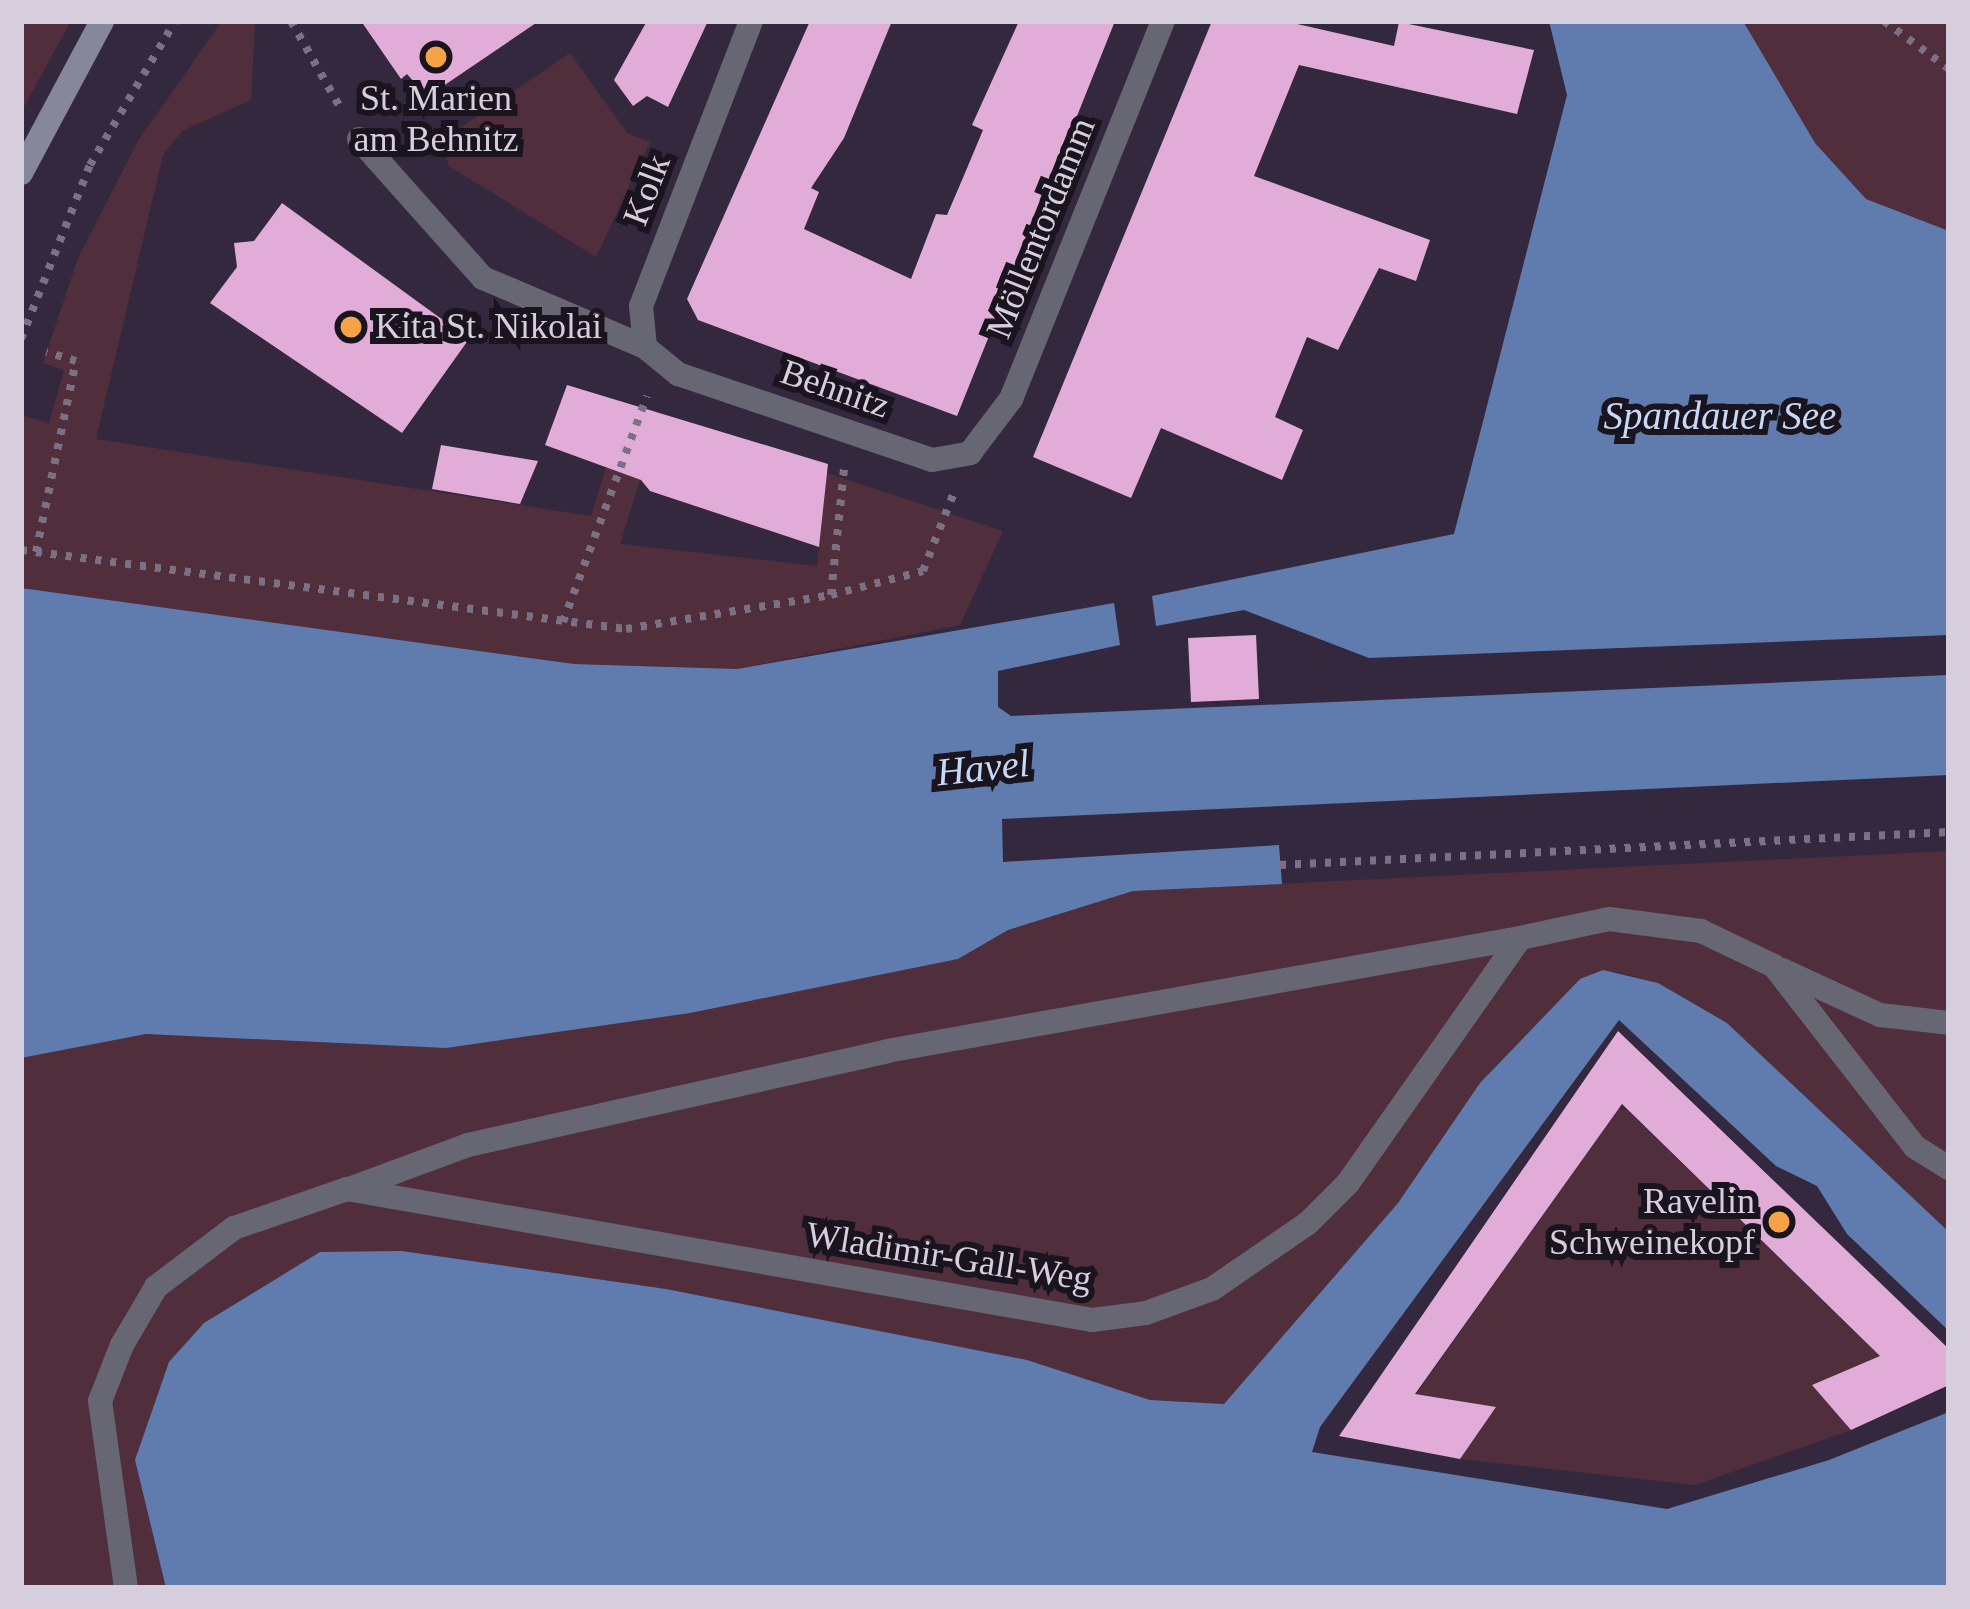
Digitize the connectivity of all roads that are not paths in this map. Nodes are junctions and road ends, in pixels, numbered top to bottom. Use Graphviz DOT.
graph roads {
  1 [pos="102,21"];
  2 [pos="751,21"];
  3 [pos="1163,21"];
  4 [pos="359,139"];
  5 [pos="21,172"];
  6 [pos="646,347"];
  7 [pos="970,453"];
  8 [pos="1520,938"];
  9 [pos="1774,967"];
  10 [pos="1949,1022"];
  11 [pos="1949,1168"];
  12 [pos="347,1190"];
  13 [pos="126,1588"];
  1 -- 5 [label="main road"];
  2 -- 6 [label="street, Kolk"];
  3 -- 7 [label="street, Möllentordamm"];
  4 -- 6 [label="street"];
  6 -- 7 [label="street, Behnitz"];
  8 -- 9 [label="street"];
  8 -- 12 [label="street"];
  8 -- 12 [label="street, Wladimir-Gall-Weg"];
  9 -- 10 [label="street"];
  9 -- 11 [label="street"];
  12 -- 13 [label="street, Wladimir-Gall-Weg"];
}
